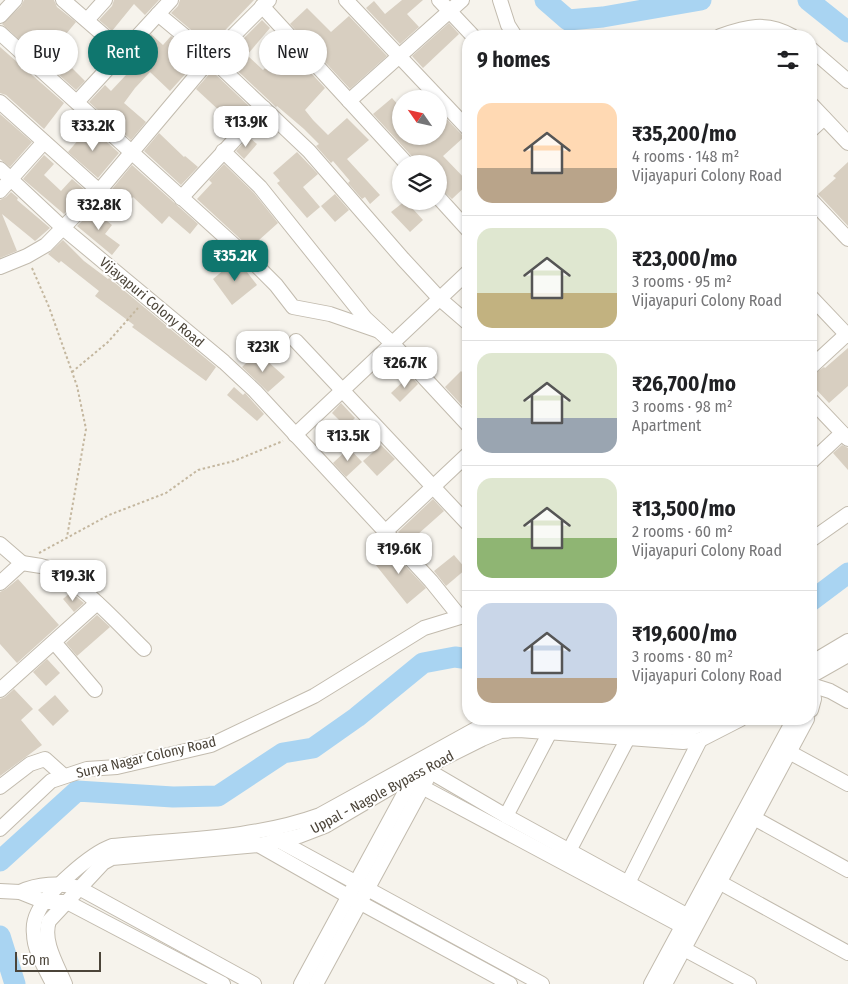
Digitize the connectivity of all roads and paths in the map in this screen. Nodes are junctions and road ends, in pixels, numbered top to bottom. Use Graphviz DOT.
graph roads {
  1 [pos="15,0"];
  2 [pos="63,0"];
  3 [pos="105,0"];
  4 [pos="171,0"];
  5 [pos="346,0"];
  6 [pos="439,0"];
  7 [pos="462,0"];
  8 [pos="500,0"];
  9 [pos="265,3"];
  10 [pos="450,12"];
  11 [pos="158,14"];
  12 [pos="0,16"];
  13 [pos="86,20"];
  14 [pos="98,30"];
  15 [pos="143,30"];
  16 [pos="177,30"];
  17 [pos="238,30"];
  18 [pos="467,30"];
  19 [pos="511,30"];
  20 [pos="751,30"];
  21 [pos="778,30"];
  22 [pos="0,33"];
  23 [pos="817,55"];
  24 [pos="400,57"];
  25 [pos="102,75"];
  26 [pos="197,75"];
  27 [pos="229,75"];
  28 [pos="848,81"];
  29 [pos="349,100"];
  30 [pos="0,102"];
  31 [pos="77,102"];
  32 [pos="264,108"];
  33 [pos="817,110"];
  34 [pos="824,118"];
  35 [pos="462,123"];
  36 [pos="817,124"];
  37 [pos="44,142"];
  38 [pos="848,143"];
  39 [pos="223,151"];
  40 [pos="131,152"];
  41 [pos="399,155"];
  42 [pos="0,169"];
  43 [pos="12,180"];
  44 [pos="0,191"];
  45 [pos="100,191"];
  46 [pos="181,198"];
  47 [pos="817,206"];
  48 [pos="447,207"];
  49 [pos="462,223"];
  50 [pos="63,228"];
  51 [pos="848,239"];
  52 [pos="27,256"];
  53 [pos="0,267"];
  54 [pos="462,278"];
  55 [pos="147,298"];
  56 [pos="440,298"];
  57 [pos="817,303"];
  58 [pos="462,318"];
  59 [pos="379,331"];
  60 [pos="848,334"];
  61 [pos="296,341"];
  62 [pos="392,343"];
  63 [pos="817,362"];
  64 [pos="72,372"];
  65 [pos="343,390"];
  66 [pos="817,406"];
  67 [pos="462,418"];
  68 [pos="295,435"];
  69 [pos="845,436"];
  70 [pos="817,457"];
  71 [pos="462,460"];
  72 [pos="433,487"];
  73 [pos="848,514"];
  74 [pos="462,518"];
  75 [pos="385,532"];
  76 [pos="817,536"];
  77 [pos="67,537"];
  78 [pos="0,544"];
  79 [pos="22,563"];
  80 [pos="0,583"];
  81 [pos="97,604"];
  82 [pos="462,613"];
  83 [pos="462,617"];
  84 [pos="848,641"];
  85 [pos="54,642"];
  86 [pos="144,649"];
  87 [pos="848,655"];
  88 [pos="817,659"];
  89 [pos="817,673"];
  90 [pos="817,688"];
  91 [pos="0,690"];
  92 [pos="95,690"];
  93 [pos="848,701"];
  94 [pos="483,725"];
  95 [pos="631,725"];
  96 [pos="704,725"];
  97 [pos="729,725"];
  98 [pos="791,725"];
  99 [pos="804,725"];
  100 [pos="550,732"];
  101 [pos="628,738"];
  102 [pos="700,740"];
  103 [pos="789,752"];
  104 [pos="428,770"];
  105 [pos="64,776"];
  106 [pos="414,783"];
  107 [pos="848,784"];
  108 [pos="0,787"];
  109 [pos="506,816"];
  110 [pos="754,818"];
  111 [pos="2,823"];
  112 [pos="263,830"];
  113 [pos="240,834"];
  114 [pos="279,840"];
  115 [pos="258,845"];
  116 [pos="569,851"];
  117 [pos="848,870"];
  118 [pos="719,882"];
  119 [pos="628,883"];
  120 [pos="60,885"];
  121 [pos="361,886"];
  122 [pos="79,888"];
  123 [pos="0,891"];
  124 [pos="20,892"];
  125 [pos="354,900"];
  126 [pos="45,902"];
  127 [pos="67,902"];
  128 [pos="685,921"];
  129 [pos="684,949"];
  130 [pos="848,953"];
  131 [pos="53,984"];
  132 [pos="65,984"];
  133 [pos="223,984"];
  134 [pos="254,984"];
  135 [pos="301,984"];
  136 [pos="316,984"];
  137 [pos="510,984"];
  138 [pos="542,984"];
  139 [pos="651,984"];
  140 [pos="664,984"];
  141 [pos="749,984"];
  1 -- 12 [label="street"];
  2 -- 13 [label="street"];
  3 -- 13 [label="street"];
  4 -- 11 [label="street"];
  5 -- 24 [label="street"];
  6 -- 10 [label="street"];
  7 -- 10 [label="street"];
  8 -- 19 [label="street"];
  9 -- 17 [label="street"];
  9 -- 29 [label="street"];
  10 -- 18 [label="street"];
  10 -- 24 [label="street"];
  11 -- 15 [label="street"];
  11 -- 16 [label="street"];
  13 -- 14 [label="street"];
  20 -- 21 [label="street"];
  22 -- 31 [label="street"];
  23 -- 28 [label="street"];
  24 -- 29 [label="street"];
  24 -- 35 [label="street"];
  25 -- 31 [label="street"];
  26 -- 40 [label="street"];
  27 -- 32 [label="street"];
  29 -- 41 [label="street"];
  30 -- 37 [label="street"];
  31 -- 40 [label="street"];
  32 -- 39 [label="street"];
  32 -- 56 [label="street"];
  33 -- 34 [label="street"];
  34 -- 36 [label="street"];
  34 -- 38 [label="street"];
  37 -- 43 [label="street"];
  37 -- 45 [label="street"];
  39 -- 46 [label="street"];
  39 -- 59 [label="street"];
  40 -- 45 [label="street"];
  40 -- 46 [label="street"];
  42 -- 43 [label="street, Vijayapuri Colony Road"];
  43 -- 44 [label="street"];
  43 -- 50 [label="street, Vijayapuri Colony Road"];
  45 -- 50 [label="street"];
  46 -- 59 [label="street"];
  47 -- 51 [label="street"];
  48 -- 49 [label="street"];
  50 -- 52 [label="street"];
  50 -- 55 [label="street, Vijayapuri Colony Road"];
  52 -- 53 [label="street"];
  52 -- 64 [label="path"];
  54 -- 56 [label="street"];
  55 -- 64 [label="path"];
  55 -- 68 [label="street, Vijayapuri Colony Road"];
  56 -- 58 [label="street"];
  56 -- 62 [label="street"];
  57 -- 60 [label="street"];
  59 -- 62 [label="street"];
  60 -- 63 [label="street"];
  61 -- 65 [label="street"];
  62 -- 65 [label="street"];
  62 -- 67 [label="street"];
  64 -- 77 [label="path"];
  65 -- 68 [label="street"];
  65 -- 72 [label="street"];
  66 -- 69 [label="street"];
  68 -- 75 [label="street, Vijayapuri Colony Road"];
  68 -- 77 [label="path"];
  69 -- 70 [label="street"];
  71 -- 72 [label="street"];
  72 -- 74 [label="street"];
  72 -- 75 [label="street"];
  73 -- 76 [label="street"];
  75 -- 82 [label="street, Vijayapuri Colony Road"];
  77 -- 79 [label="path"];
  78 -- 79 [label="street"];
  79 -- 80 [label="street"];
  79 -- 81 [label="street"];
  81 -- 85 [label="street"];
  81 -- 86 [label="street"];
  83 -- 105 [label="street, Surya Nagar Colony Road"];
  84 -- 88 [label="street"];
  85 -- 91 [label="street"];
  85 -- 92 [label="street"];
  87 -- 89 [label="street"];
  90 -- 93 [label="street"];
  94 -- 112 [label="street, Uppal - Nagole Bypass Road"];
  95 -- 96 [label="street"];
  97 -- 102 [label="street, Uppal - Nagole Bypass Road"];
  98 -- 128 [label="street"];
  99 -- 103 [label="street"];
  100 -- 101 [label="street, Uppal - Nagole Bypass Road"];
  100 -- 104 [label="street, Uppal - Nagole Bypass Road"];
  100 -- 109 [label="street"];
  101 -- 102 [label="street, Uppal - Nagole Bypass Road"];
  101 -- 116 [label="street"];
  102 -- 119 [label="street"];
  103 -- 107 [label="street"];
  103 -- 110 [label="street"];
  104 -- 106 [label="street"];
  104 -- 109 [label="street"];
  105 -- 108 [label="street"];
  105 -- 111 [label="street, Surya Nagar Colony Road"];
  106 -- 114 [label="street, Uppal - Nagole Bypass Road"];
  106 -- 121 [label="street"];
  106 -- 128 [label="street"];
  109 -- 116 [label="street"];
  110 -- 117 [label="street"];
  110 -- 118 [label="street"];
  112 -- 113 [label="street, Uppal - Nagole Bypass Road"];
  112 -- 114 [label="street"];
  113 -- 115 [label="street"];
  113 -- 120 [label="street, Uppal - Nagole Bypass Road"];
  114 -- 115 [label="street, Uppal - Nagole Bypass Road"];
  114 -- 121 [label="street"];
  115 -- 122 [label="street, Uppal - Nagole Bypass Road"];
  115 -- 125 [label="street"];
  116 -- 119 [label="street"];
  118 -- 129 [label="street"];
  118 -- 130 [label="street"];
  119 -- 128 [label="street"];
  120 -- 122 [label="street"];
  120 -- 124 [label="street"];
  120 -- 126 [label="street, Uppal - Nagole Bypass Road"];
  121 -- 125 [label="street"];
  121 -- 138 [label="street"];
  122 -- 127 [label="street, Uppal - Nagole Bypass Road"];
  122 -- 134 [label="street"];
  123 -- 124 [label="street"];
  124 -- 126 [label="street"];
  125 -- 135 [label="street"];
  125 -- 136 [label="street"];
  125 -- 137 [label="street"];
  126 -- 127 [label="street"];
  126 -- 131 [label="street, Uppal - Nagole Bypass Road"];
  127 -- 132 [label="street, Uppal - Nagole Bypass Road"];
  127 -- 133 [label="street"];
  128 -- 139 [label="street"];
  129 -- 140 [label="street"];
  129 -- 141 [label="street"];
}
